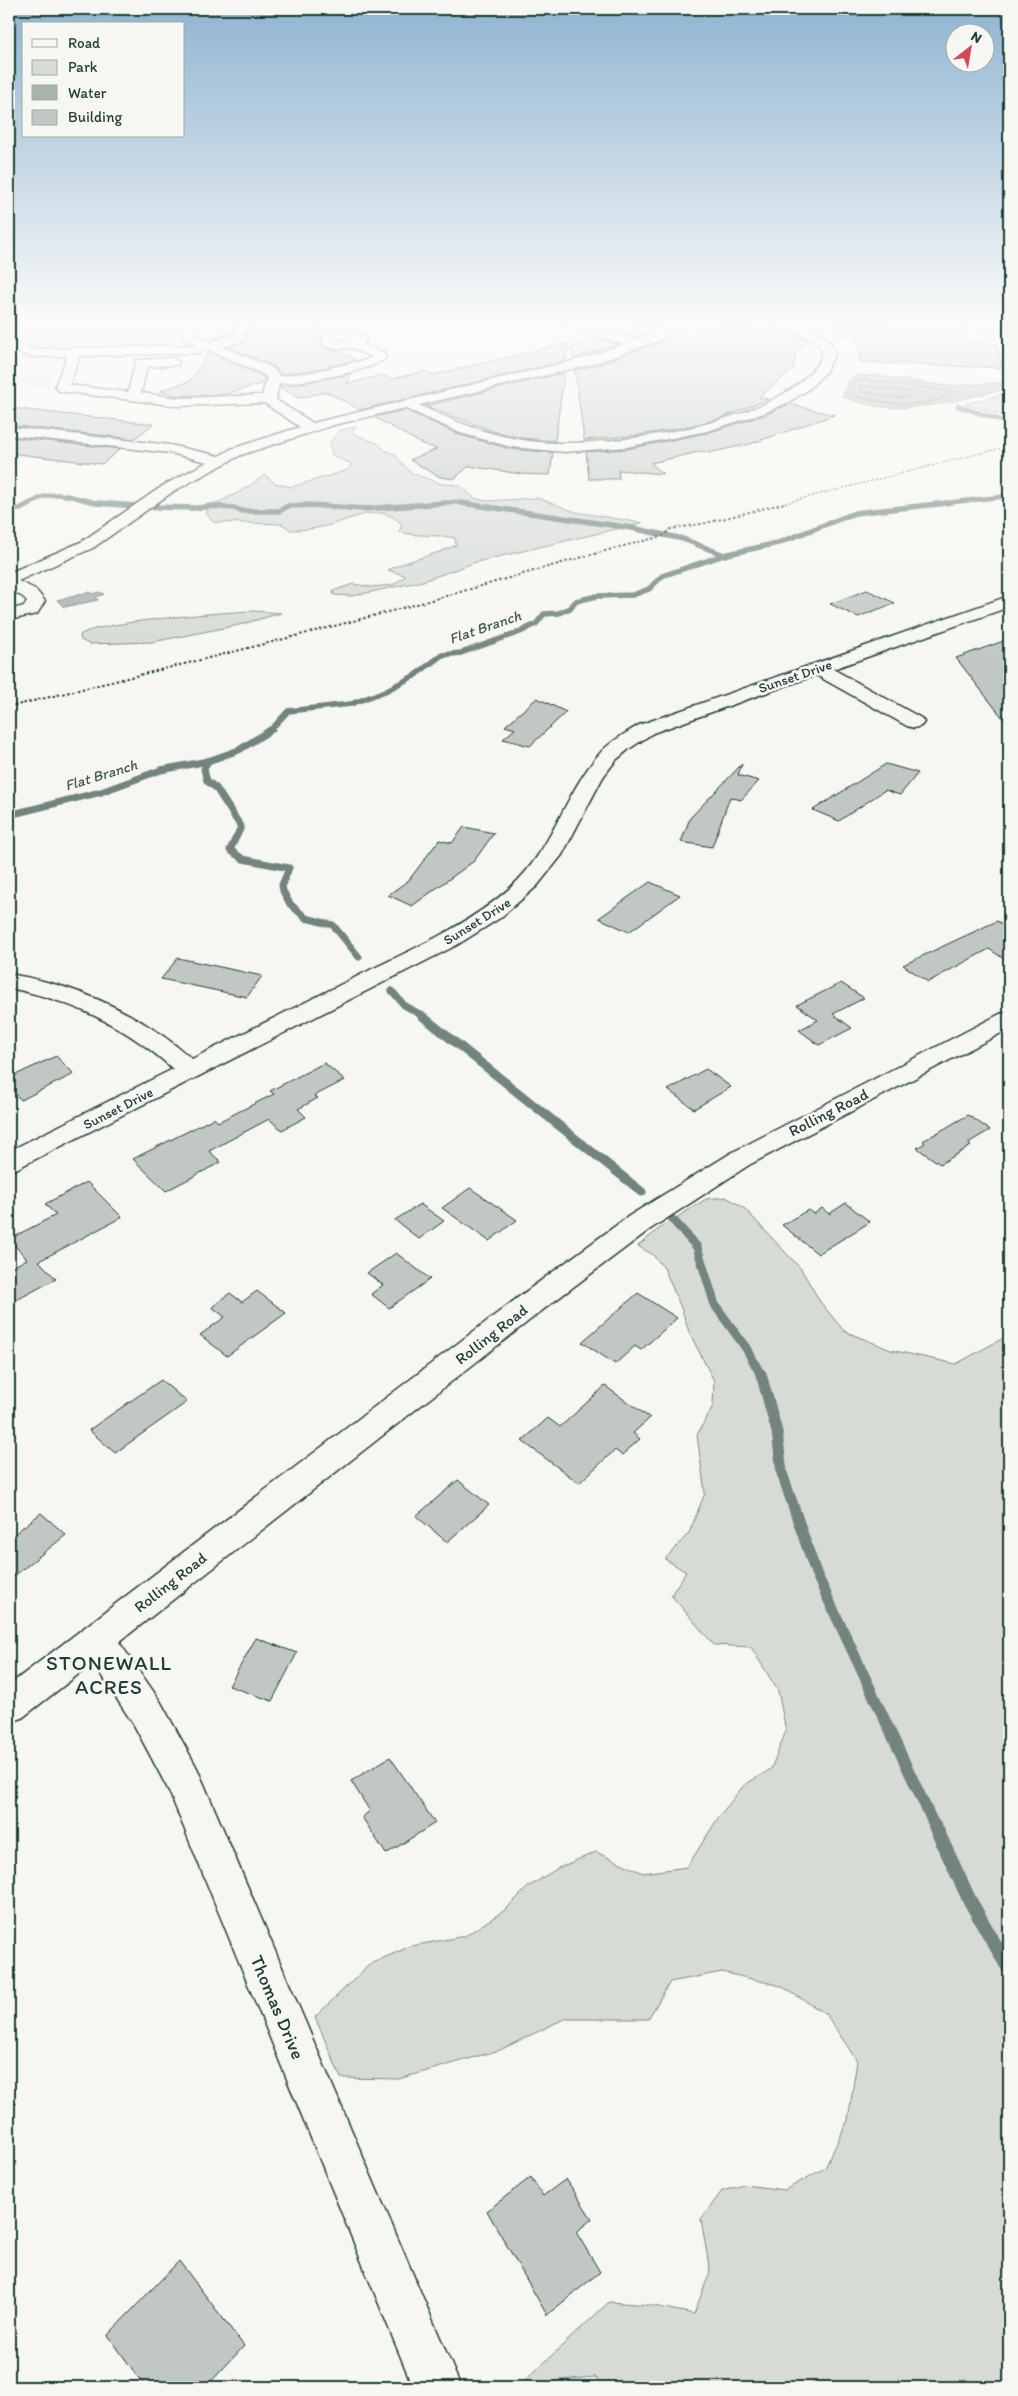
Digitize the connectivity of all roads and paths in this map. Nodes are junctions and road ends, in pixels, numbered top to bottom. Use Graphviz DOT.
graph roads {
  1 [pos="42,435"];
  2 [pos="286,435"];
  3 [pos="474,435"];
  4 [pos="667,435"];
  5 [pos="1009,446"];
  6 [pos="219,460"];
  7 [pos="9,581"];
  8 [pos="1009,601"];
  9 [pos="9,615"];
  10 [pos="816,668"];
  11 [pos="9,707"];
  12 [pos="914,722"];
  13 [pos="9,981"];
  14 [pos="1009,1019"];
  15 [pos="190,1072"];
  16 [pos="9,1162"];
  17 [pos="96,1638"];
  18 [pos="9,1706"];
  19 [pos="437,2387"];
  1 -- 6 [label="street"];
  2 -- 6 [label="street"];
  3 -- 4 [label="street"];
  5 -- 11 [label="path"];
  6 -- 7 [label="street"];
  7 -- 9 [label="street"];
  8 -- 10 [label="street, Sunset Drive"];
  10 -- 12 [label="street"];
  10 -- 15 [label="street, Sunset Drive"];
  13 -- 15 [label="street"];
  14 -- 17 [label="street, Rolling Road"];
  15 -- 16 [label="street, Sunset Drive"];
  17 -- 18 [label="street, Rolling Road"];
  17 -- 19 [label="street, Thomas Drive"];
}
